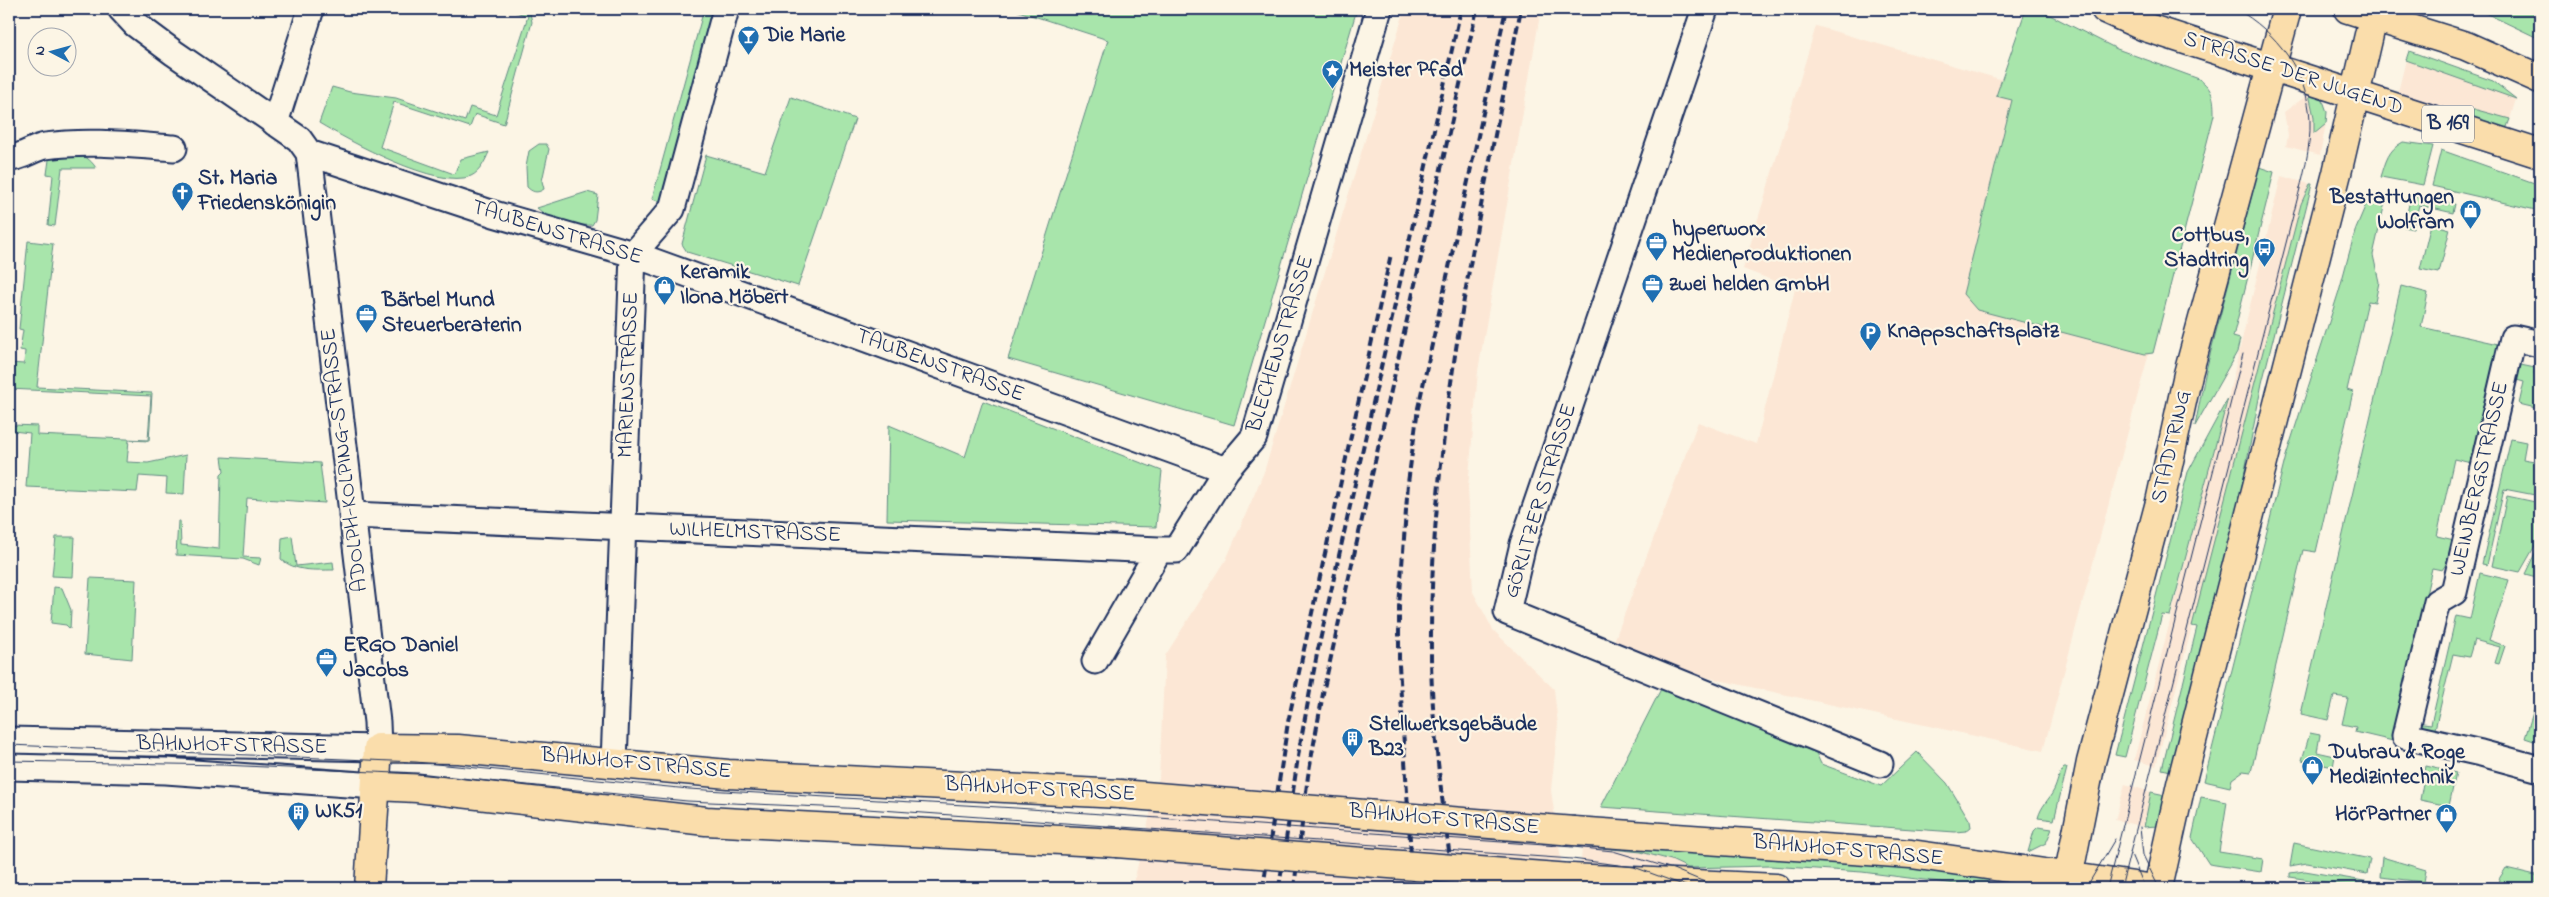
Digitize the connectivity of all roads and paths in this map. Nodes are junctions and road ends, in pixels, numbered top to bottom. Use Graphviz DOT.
graph roads {
  1 [pos="121,9"];
  2 [pos="311,9"];
  3 [pos="726,9"];
  4 [pos="1380,9"];
  5 [pos="1705,9"];
  6 [pos="2105,9"];
  7 [pos="2287,9"];
  8 [pos="2365,11"];
  9 [pos="2271,67"];
  10 [pos="2540,79"];
  11 [pos="2356,94"];
  12 [pos="275,123"];
  13 [pos="174,148"];
  14 [pos="309,153"];
  15 [pos="2540,154"];
  16 [pos="9,158"];
  17 [pos="633,254"];
  18 [pos="2540,344"];
  19 [pos="1226,470"];
  20 [pos="352,515"];
  21 [pos="623,528"];
  22 [pos="1159,550"];
  23 [pos="1095,661"];
  24 [pos="9,740"];
  25 [pos="614,763"];
  26 [pos="1880,764"];
  27 [pos="377,766"];
  28 [pos="9,767"];
  29 [pos="2540,770"];
  30 [pos="2068,882"];
  31 [pos="369,888"];
  32 [pos="1776,888"];
  33 [pos="2148,888"];
  34 [pos="2158,888"];
  1 -- 12 [label="street"];
  2 -- 12 [label="street"];
  3 -- 17 [label="street"];
  4 -- 19 [label="street, BLECHENSTRASSE"];
  5 -- 26 [label="street, GÖRLITZER STRASSE"];
  6 -- 9 [label="main road, STRASSE DER JUGEND"];
  7 -- 9 [label="main road, STADTRING"];
  8 -- 10 [label="main road"];
  8 -- 11 [label="main road"];
  9 -- 11 [label="main road, STRASSE DER JUGEND / B 169"];
  9 -- 30 [label="main road, STADTRING"];
  11 -- 15 [label="main road, STRASSE DER JUGEND / B 169"];
  11 -- 34 [label="main road"];
  12 -- 14 [label="street"];
  13 -- 16 [label="street"];
  14 -- 17 [label="street, TAUBENSTRASSE"];
  14 -- 20 [label="street, ADOLPH-KOLPING-STRASSE"];
  17 -- 19 [label="street, TAUBENSTRASSE"];
  17 -- 21 [label="street, MARIENSTRASSE"];
  18 -- 29 [label="street, WEINBERGSTRASSE"];
  19 -- 22 [label="street, BLECHENSTRASSE"];
  20 -- 21 [label="street, WILHELMSTRASSE"];
  20 -- 27 [label="street, ADOLPH-KOLPING-STRASSE"];
  21 -- 22 [label="street, WILHELMSTRASSE"];
  21 -- 25 [label="street, MARIENSTRASSE"];
  22 -- 23 [label="street"];
  24 -- 27 [label="street, BAHNHOFSTRASSE"];
  25 -- 27 [label="main road, BAHNHOFSTRASSE"];
  25 -- 30 [label="main road, BAHNHOFSTRASSE, bridge"];
  27 -- 28 [label="street, BAHNHOFSTRASSE"];
  27 -- 31 [label="main road"];
  27 -- 32 [label="main road, BAHNHOFSTRASSE, bridge"];
  30 -- 33 [label="main road, BAHNHOFSTRASSE"];
}
